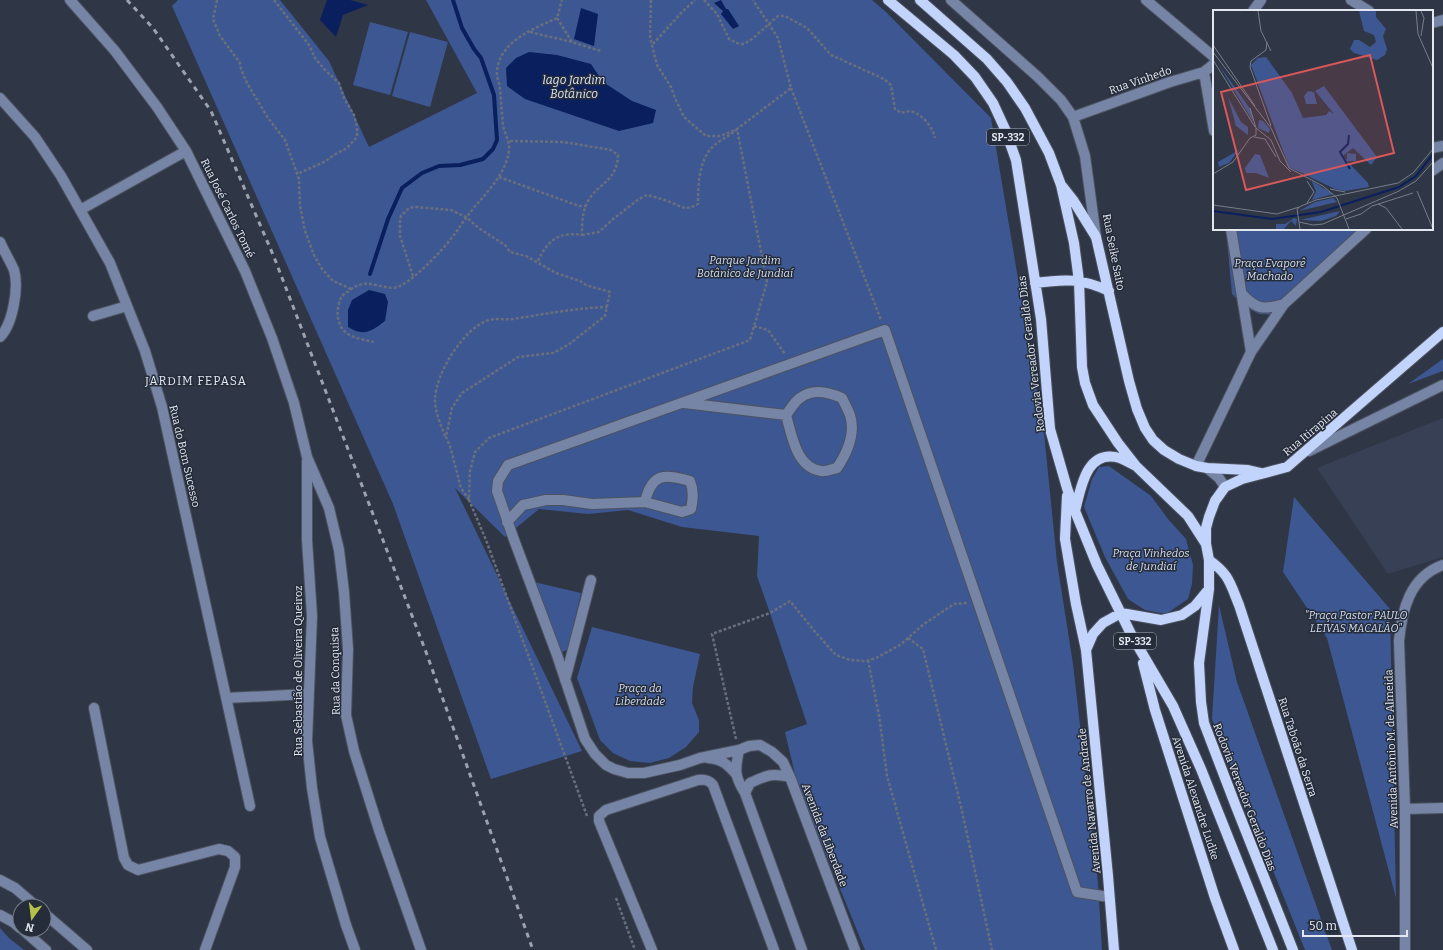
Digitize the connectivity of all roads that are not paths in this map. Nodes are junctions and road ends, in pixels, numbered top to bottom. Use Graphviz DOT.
graph roads {
  1 [pos="70,0"];
  2 [pos="888,0"];
  3 [pos="920,0"];
  4 [pos="951,0"];
  5 [pos="1146,0"];
  6 [pos="1261,0"];
  7 [pos="1351,0"];
  8 [pos="1254,10"];
  9 [pos="1367,10"];
  10 [pos="1443,20"];
  11 [pos="1433,23"];
  12 [pos="1213,56"];
  13 [pos="1213,65"];
  14 [pos="1204,72"];
  15 [pos="0,98"];
  16 [pos="1073,117"];
  17 [pos="1213,125"];
  18 [pos="1443,146"];
  19 [pos="1433,148"];
  20 [pos="186,151"];
  21 [pos="1443,163"];
  22 [pos="1433,170"];
  23 [pos="1061,185"];
  24 [pos="80,210"];
  25 [pos="1231,230"];
  26 [pos="1365,230"];
  27 [pos="1096,237"];
  28 [pos="0,242"];
  29 [pos="1079,281"];
  30 [pos="1035,283"];
  31 [pos="1109,290"];
  32 [pos="1242,294"];
  33 [pos="1284,304"];
  34 [pos="127,306"];
  35 [pos="93,316"];
  36 [pos="1443,332"];
  37 [pos="0,337"];
  38 [pos="1251,352"];
  39 [pos="1443,384"];
  40 [pos="680,403"];
  41 [pos="786,415"];
  42 [pos="1305,452"];
  43 [pos="307,457"];
  44 [pos="1136,466"];
  45 [pos="1202,467"];
  46 [pos="1261,473"];
  47 [pos="1225,487"];
  48 [pos="1067,488"];
  49 [pos="645,502"];
  50 [pos="1075,511"];
  51 [pos="507,522"];
  52 [pos="1206,544"];
  53 [pos="1209,560"];
  54 [pos="1443,565"];
  55 [pos="591,580"];
  56 [pos="1208,589"];
  57 [pos="1121,613"];
  58 [pos="1086,650"];
  59 [pos="1140,651"];
  60 [pos="566,680"];
  61 [pos="308,694"];
  62 [pos="226,698"];
  63 [pos="94,708"];
  64 [pos="739,750"];
  65 [pos="700,758"];
  66 [pos="736,774"];
  67 [pos="790,777"];
  68 [pos="745,793"];
  69 [pos="250,806"];
  70 [pos="1405,808"];
  71 [pos="1443,808"];
  72 [pos="0,880"];
  73 [pos="1109,896"];
  74 [pos="27,898"];
  75 [pos="0,915"];
  76 [pos="52,920"];
  77 [pos="12,921"];
  78 [pos="32,938"];
  79 [pos="46,950"];
  80 [pos="87,950"];
  81 [pos="205,950"];
  82 [pos="355,950"];
  83 [pos="421,950"];
  84 [pos="652,950"];
  85 [pos="774,950"];
  86 [pos="802,950"];
  87 [pos="855,950"];
  88 [pos="1114,950"];
  89 [pos="1234,950"];
  90 [pos="1273,950"];
  91 [pos="1293,950"];
  92 [pos="1352,950"];
  93 [pos="1405,950"];
  1 -- 20 [label="street, Rua José Carlos Tomé"];
  2 -- 30 [label="main road, Rodovia Vereador Geraldo Dias / SP-332"];
  3 -- 23 [label="main road, Rodovia Vereador Geraldo Dias / SP-332"];
  4 -- 16 [label="street, Rua Seike Saito"];
  5 -- 12 [label="street"];
  6 -- 8 [label="street"];
  7 -- 9 [label="street"];
  10 -- 11 [label="street"];
  13 -- 14 [label="street, Rua Vinhedo"];
  14 -- 16 [label="street, Rua Vinhedo"];
  14 -- 17 [label="street"];
  15 -- 24 [label="street, Rua do Bom Sucesso"];
  16 -- 27 [label="street, Rua Seike Saito"];
  18 -- 19 [label="street"];
  20 -- 24 [label="street"];
  20 -- 43 [label="street, Rua José Carlos Tomé"];
  21 -- 22 [label="street"];
  23 -- 27 [label="main road"];
  23 -- 29 [label="main road, Rodovia Vereador Geraldo Dias / SP-332"];
  24 -- 34 [label="street, Rua do Bom Sucesso"];
  25 -- 32 [label="street"];
  26 -- 33 [label="street"];
  27 -- 31 [label="main road, Rua Seike Saito"];
  28 -- 37 [label="street"];
  29 -- 30 [label="main road"];
  29 -- 31 [label="main road"];
  29 -- 44 [label="main road, Rodovia Vereador Geraldo Dias / SP-332"];
  30 -- 48 [label="main road, Rodovia Vereador Geraldo Dias / SP-332"];
  31 -- 45 [label="main road, Rua Seike Saito"];
  32 -- 33 [label="street"];
  32 -- 38 [label="street"];
  33 -- 38 [label="street"];
  34 -- 35 [label="street"];
  34 -- 62 [label="street, Rua do Bom Sucesso"];
  36 -- 42 [label="main road, Rua Itirapina"];
  38 -- 45 [label="street"];
  39 -- 42 [label="street"];
  40 -- 41 [label="street"];
  40 -- 51 [label="street"];
  40 -- 73 [label="street"];
  41 -- 41 [label="street"];
  42 -- 46 [label="main road, Rua Itirapina"];
  43 -- 61 [label="street, Rua Sebastião de Oliveira Queiroz"];
  43 -- 83 [label="street, Rua da Conquista"];
  44 -- 50 [label="main road"];
  44 -- 52 [label="main road, Rodovia Vereador Geraldo Dias / SP-332"];
  45 -- 46 [label="main road, Rua Seike Saito"];
  45 -- 47 [label="street"];
  46 -- 47 [label="main road, Rua Itirapina"];
  47 -- 52 [label="main road"];
  48 -- 50 [label="main road, Rodovia Vereador Geraldo Dias / SP-332"];
  48 -- 58 [label="main road, Avenida Navarro de Andrade"];
  49 -- 49 [label="street"];
  49 -- 51 [label="street"];
  50 -- 57 [label="main road, Rodovia Vereador Geraldo Dias / SP-332"];
  51 -- 60 [label="street"];
  52 -- 53 [label="main road, Rodovia Vereador Geraldo Dias / SP-332"];
  53 -- 56 [label="main road, Rodovia Vereador Geraldo Dias / SP-332"];
  53 -- 92 [label="main road, Rua Taboão da Serra"];
  54 -- 70 [label="street, Avenida Antônio M. de Almeida"];
  55 -- 60 [label="street"];
  56 -- 57 [label="main road"];
  56 -- 91 [label="main road, Rodovia Vereador Geraldo Dias / SP-332"];
  57 -- 58 [label="main road"];
  57 -- 59 [label="main road, Rodovia Vereador Geraldo Dias / SP-332"];
  58 -- 73 [label="main road, Avenida Navarro de Andrade"];
  59 -- 89 [label="main road, Avenida Alexandre Ludke"];
  59 -- 90 [label="main road, Rodovia Vereador Geraldo Dias / SP-332"];
  60 -- 65 [label="street"];
  61 -- 62 [label="street"];
  61 -- 82 [label="street, Rua Sebastião de Oliveira Queiroz"];
  62 -- 69 [label="street, Rua do Bom Sucesso"];
  63 -- 81 [label="street"];
  64 -- 65 [label="street"];
  64 -- 66 [label="street"];
  64 -- 67 [label="street"];
  65 -- 66 [label="street"];
  66 -- 68 [label="street"];
  67 -- 68 [label="street, Avenida da Liberdade"];
  67 -- 87 [label="street, Avenida da Liberdade"];
  68 -- 86 [label="street"];
  70 -- 71 [label="street"];
  70 -- 93 [label="street, Avenida Antônio M. de Almeida"];
  72 -- 74 [label="street"];
  73 -- 88 [label="main road, Avenida Navarro de Andrade"];
  75 -- 77 [label="street"];
  76 -- 80 [label="street"];
  78 -- 79 [label="street"];
  84 -- 85 [label="street"];
}
